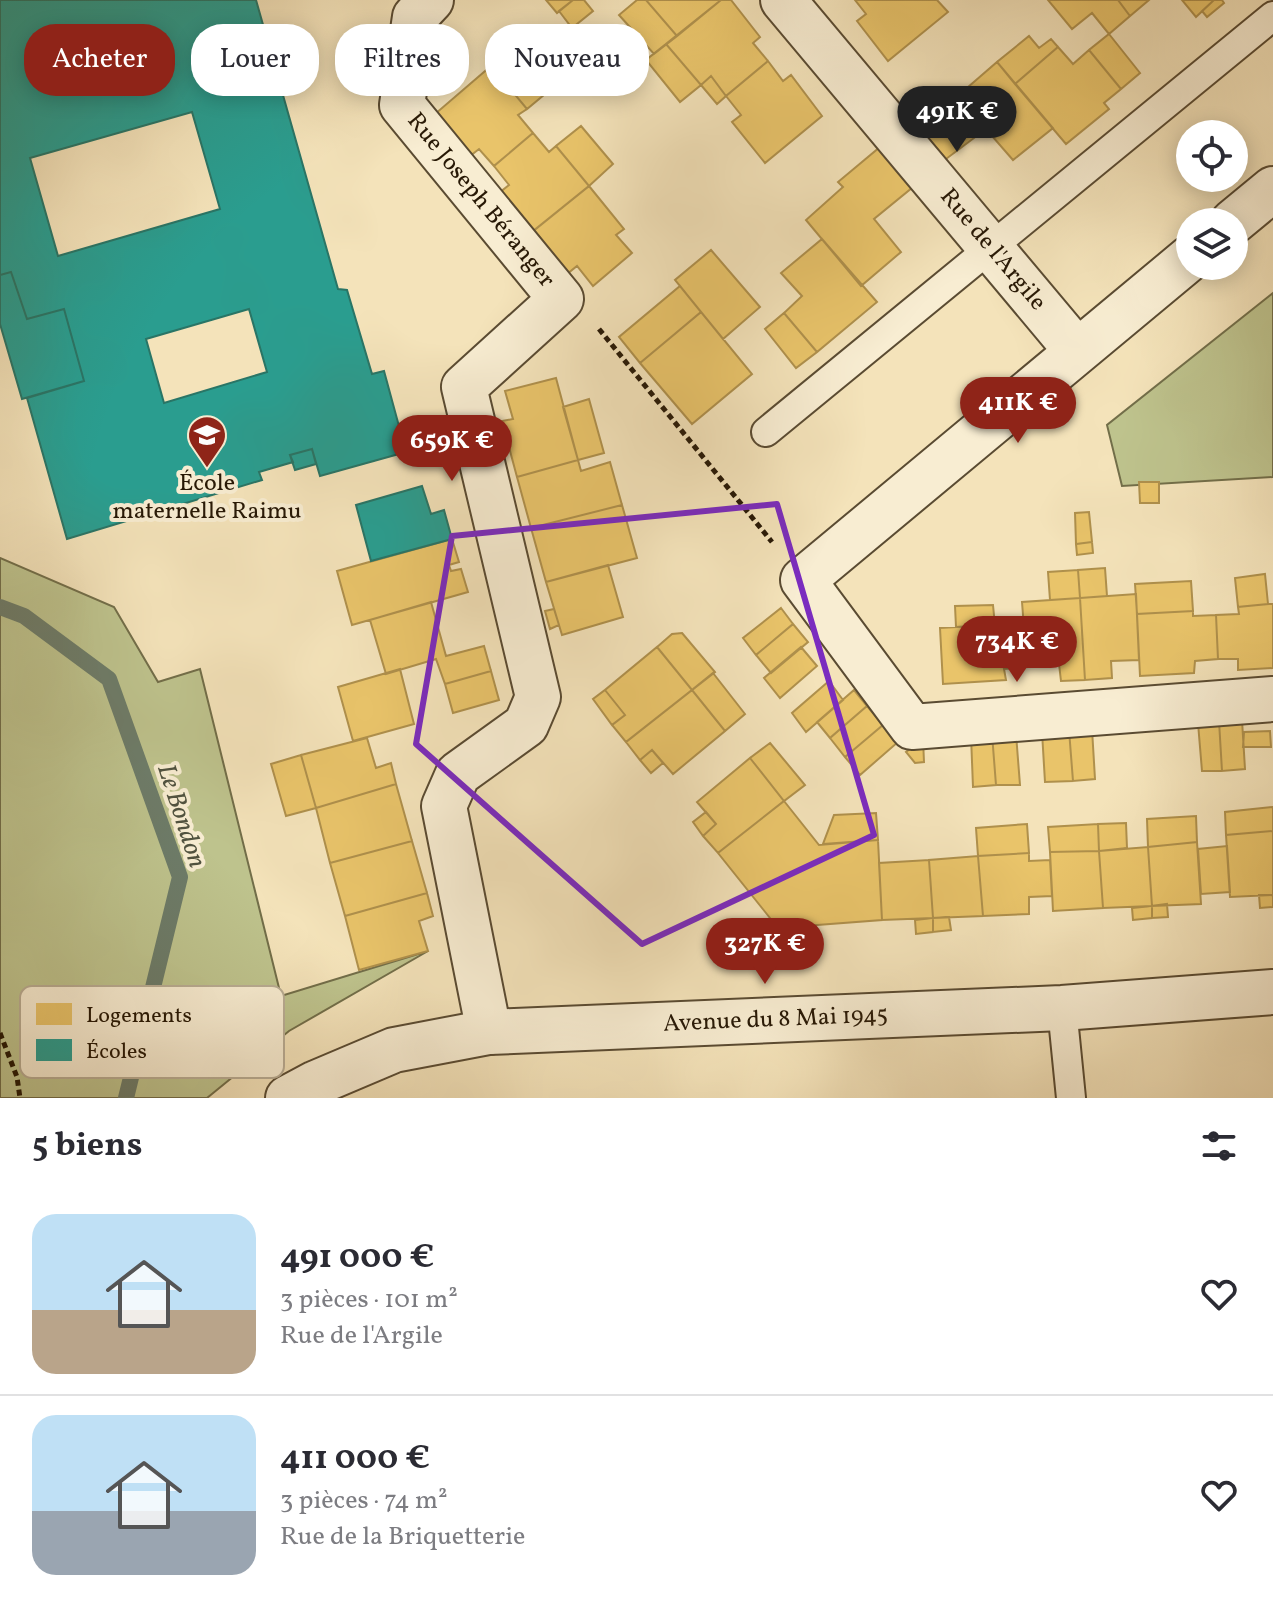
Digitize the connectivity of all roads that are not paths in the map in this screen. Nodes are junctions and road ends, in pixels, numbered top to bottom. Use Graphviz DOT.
graph roads {
  1 [pos="431,0"];
  2 [pos="783,0"];
  3 [pos="1273,16"];
  4 [pos="1273,189"];
  5 [pos="1248,210"];
  6 [pos="991,248"];
  7 [pos="1176,270"];
  8 [pos="1077,351"];
  9 [pos="766,432"];
  10 [pos="1273,699"];
  11 [pos="1273,992"];
  12 [pos="1062,1008"];
  13 [pos="489,1032"];
  14 [pos="288,1098"];
  15 [pos="1071,1098"];
  1 -- 13 [label="street, Rue Joseph Béranger"];
  2 -- 6 [label="street, Rue de l'Argile"];
  3 -- 6 [label="lane"];
  4 -- 5 [label="street"];
  6 -- 8 [label="street, Rue de l'Argile"];
  6 -- 9 [label="lane"];
  7 -- 8 [label="street"];
  8 -- 10 [label="street"];
  11 -- 12 [label="street, Avenue du 8 Mai 1945"];
  12 -- 13 [label="street, Avenue du 8 Mai 1945"];
  12 -- 15 [label="lane"];
  13 -- 14 [label="street, Avenue du 8 Mai 1945"];
}
